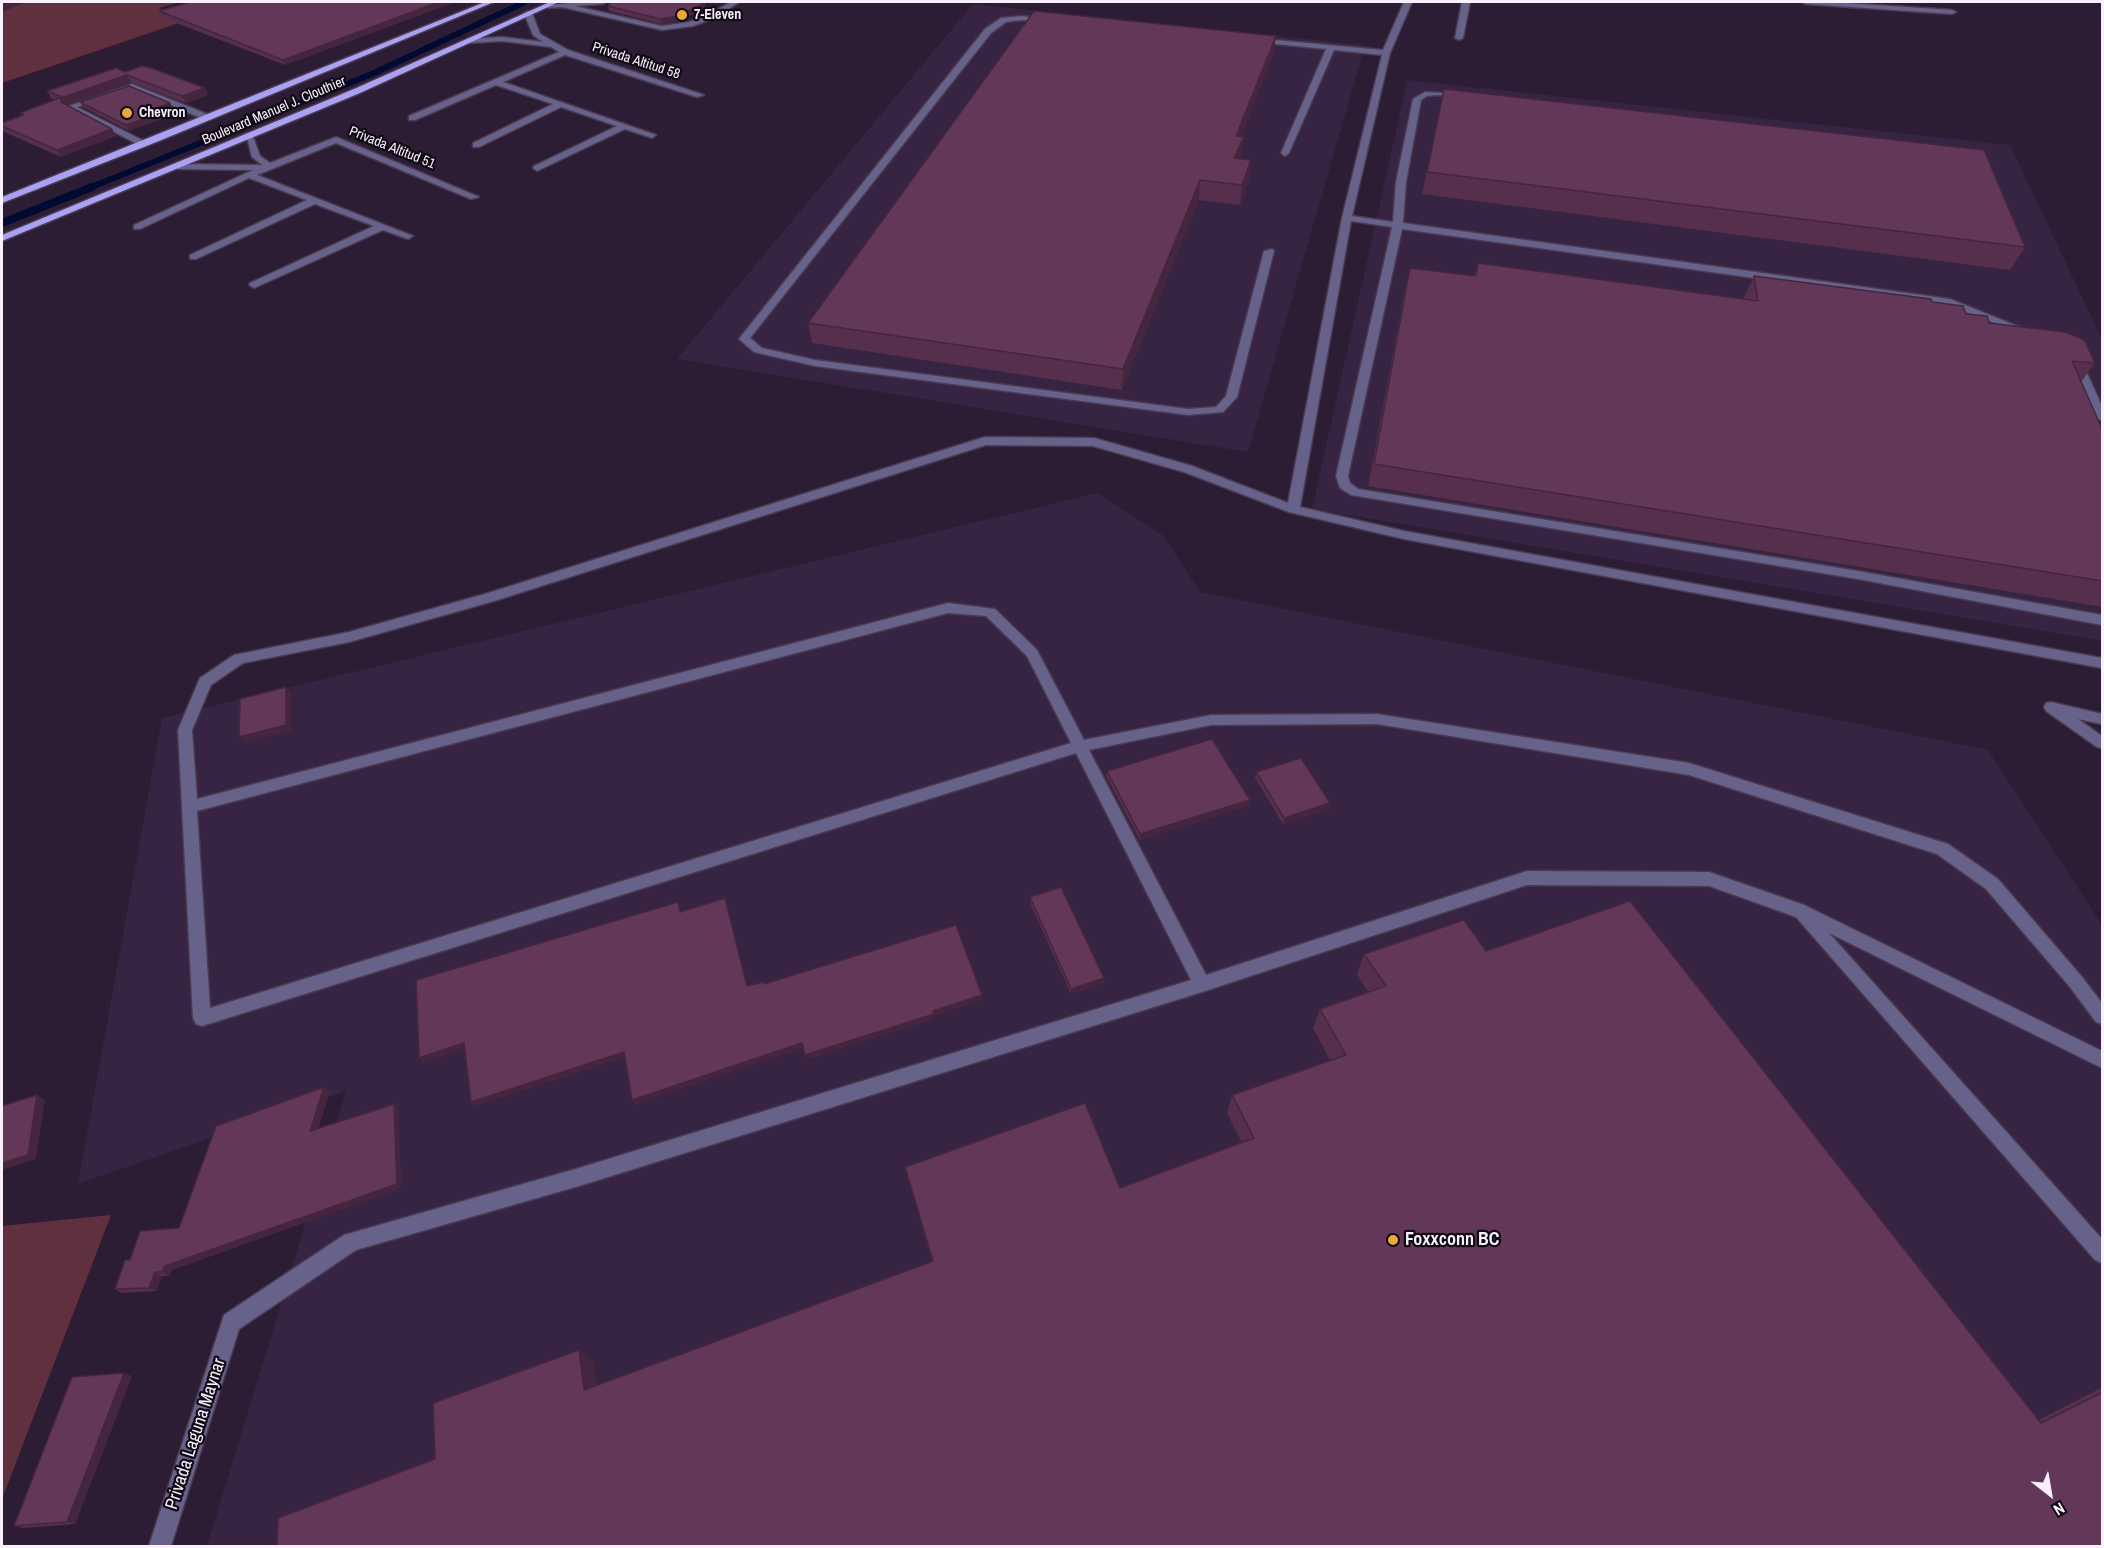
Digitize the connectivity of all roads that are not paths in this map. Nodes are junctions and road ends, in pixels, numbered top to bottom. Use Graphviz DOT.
graph roads {
  1 [pos="490,2"];
  2 [pos="555,2"];
  3 [pos="603,2"];
  4 [pos="731,2"];
  5 [pos="1408,2"];
  6 [pos="1466,2"];
  7 [pos="1806,2"];
  8 [pos="546,6"];
  9 [pos="565,6"];
  10 [pos="1952,12"];
  11 [pos="528,13"];
  12 [pos="1057,21"];
  13 [pos="1459,38"];
  14 [pos="1248,39"];
  15 [pos="469,41"];
  16 [pos="554,45"];
  17 [pos="1331,47"];
  18 [pos="565,51"];
  19 [pos="1386,53"];
  20 [pos="495,82"];
  21 [pos="699,95"];
  22 [pos="1472,98"];
  23 [pos="559,105"];
  24 [pos="412,117"];
  25 [pos="209,118"];
  26 [pos="623,126"];
  27 [pos="652,135"];
  28 [pos="249,136"];
  29 [pos="143,144"];
  30 [pos="476,145"];
  31 [pos="1285,153"];
  32 [pos="178,166"];
  33 [pos="267,168"];
  34 [pos="537,168"];
  35 [pos="249,175"];
  36 [pos="474,197"];
  37 [pos="2,200"];
  38 [pos="315,200"];
  39 [pos="1347,218"];
  40 [pos="1398,224"];
  41 [pos="137,227"];
  42 [pos="381,227"];
  43 [pos="408,236"];
  44 [pos="2,238"];
  45 [pos="1269,251"];
  46 [pos="193,257"];
  47 [pos="254,285"];
  48 [pos="2042,339"];
  49 [pos="2068,355"];
  50 [pos="2103,417"];
  51 [pos="1293,508"];
  52 [pos="2103,620"];
  53 [pos="2103,663"];
  54 [pos="2103,719"];
  55 [pos="2103,743"];
  56 [pos="1081,746"];
  57 [pos="189,807"];
  58 [pos="1798,910"];
  59 [pos="1202,984"];
  60 [pos="2103,1016"];
  61 [pos="2103,1060"];
  62 [pos="2103,1253"];
  63 [pos="160,1546"];
  1 -- 25 [label="main road, Boulevard Manuel J. Clouthier"];
  2 -- 8 [label="main road, Boulevard Manuel J. Clouthier"];
  3 -- 9 [label="street"];
  4 -- 9 [label="street"];
  5 -- 19 [label="street"];
  6 -- 13 [label="street"];
  7 -- 10 [label="street"];
  8 -- 9 [label="street"];
  8 -- 11 [label="main road, Boulevard Manuel J. Clouthier"];
  11 -- 15 [label="main road, Boulevard Manuel J. Clouthier"];
  11 -- 16 [label="street, Privada Altitud 58"];
  12 -- 45 [label="street"];
  14 -- 17 [label="street"];
  15 -- 16 [label="street, Privada Altitud 58"];
  15 -- 28 [label="main road, Boulevard Manuel J. Clouthier"];
  16 -- 18 [label="street, Privada Altitud 58"];
  17 -- 19 [label="street"];
  17 -- 31 [label="street"];
  18 -- 20 [label="street"];
  18 -- 21 [label="street, Privada Altitud 58"];
  19 -- 39 [label="street"];
  20 -- 23 [label="street"];
  20 -- 24 [label="street"];
  22 -- 40 [label="street"];
  23 -- 26 [label="street"];
  23 -- 30 [label="street"];
  25 -- 29 [label="main road, Boulevard Manuel J. Clouthier"];
  25 -- 29 [label="street"];
  26 -- 27 [label="street"];
  26 -- 34 [label="street"];
  28 -- 32 [label="main road, Boulevard Manuel J. Clouthier"];
  28 -- 33 [label="street"];
  29 -- 37 [label="main road, Boulevard Manuel J. Clouthier"];
  32 -- 33 [label="street, Privada Altitud 51"];
  32 -- 44 [label="main road, Boulevard Manuel J. Clouthier"];
  33 -- 35 [label="street, Privada Altitud 51"];
  33 -- 36 [label="street, Privada Altitud 51"];
  35 -- 38 [label="street"];
  35 -- 41 [label="street, Privada Altitud 51"];
  38 -- 42 [label="street"];
  38 -- 46 [label="street"];
  39 -- 40 [label="street"];
  39 -- 51 [label="street"];
  40 -- 48 [label="street"];
  40 -- 52 [label="street"];
  42 -- 43 [label="street"];
  42 -- 47 [label="street"];
  49 -- 50 [label="street"];
  51 -- 53 [label="street"];
  51 -- 57 [label="street"];
  54 -- 55 [label="street"];
  56 -- 57 [label="street"];
  56 -- 57 [label="street"];
  56 -- 59 [label="street"];
  56 -- 60 [label="street"];
  58 -- 59 [label="street"];
  58 -- 61 [label="street"];
  58 -- 62 [label="street"];
  59 -- 63 [label="street, Privada Laguna Maynar"];
}
